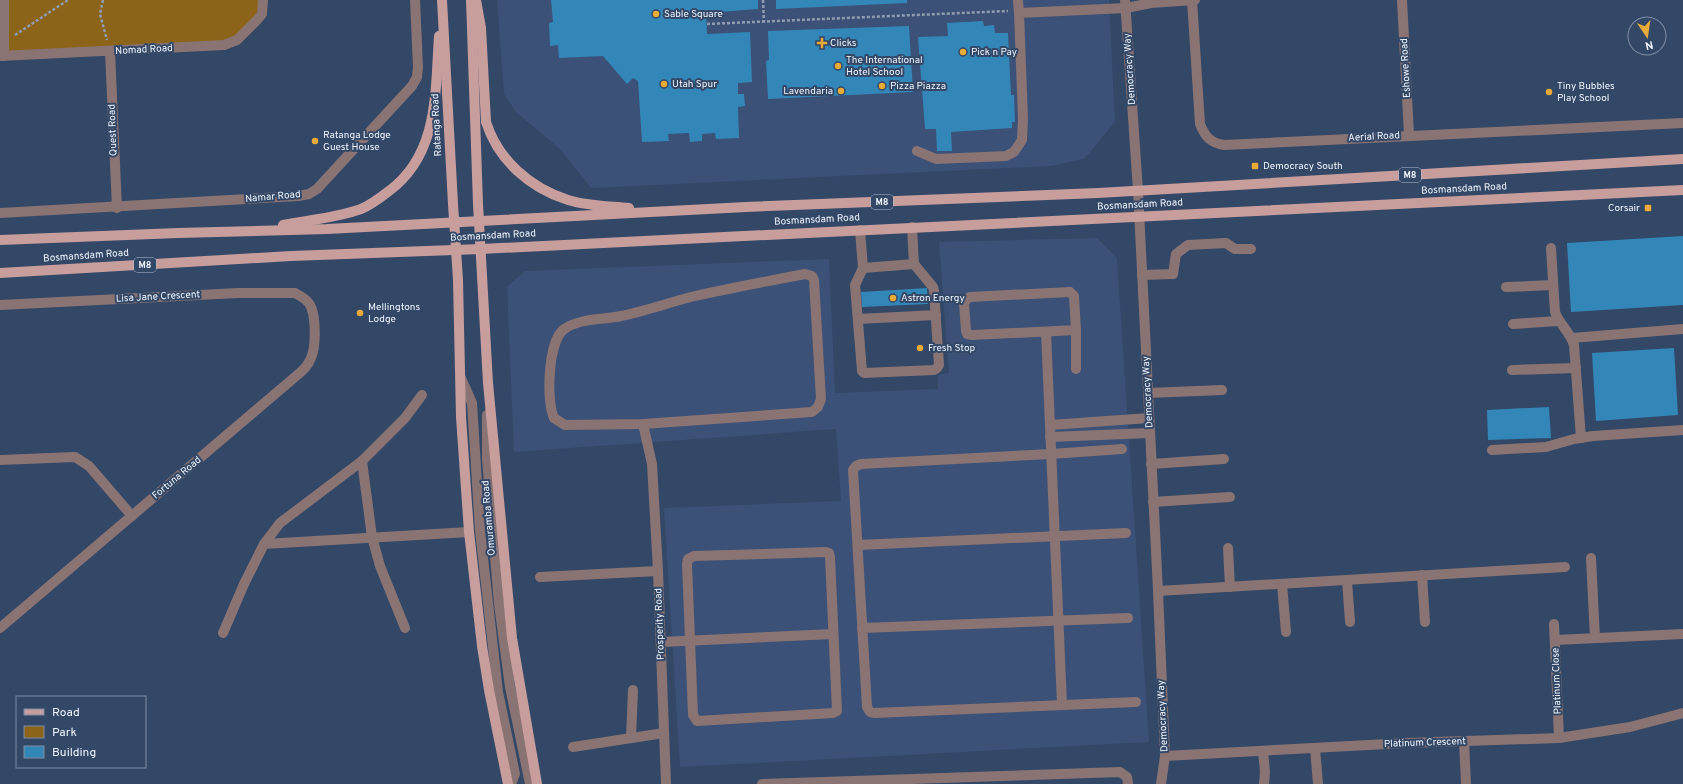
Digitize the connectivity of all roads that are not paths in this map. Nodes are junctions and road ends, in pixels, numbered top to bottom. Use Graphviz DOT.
graph roads {
  1 [pos="4,0"];
  2 [pos="263,0"];
  3 [pos="415,0"];
  4 [pos="442,0"];
  5 [pos="471,0"];
  6 [pos="476,0"];
  7 [pos="1018,0"];
  8 [pos="1194,0"];
  9 [pos="1402,0"];
  10 [pos="1126,4"];
  11 [pos="1019,14"];
  12 [pos="110,52"];
  13 [pos="2,56"];
  14 [pos="1683,123"];
  15 [pos="1409,135"];
  16 [pos="917,151"];
  17 [pos="1683,159"];
  18 [pos="1683,190"];
  19 [pos="1138,191"];
  20 [pos="116,208"];
  21 [pos="661,212"];
  22 [pos="0,213"];
  23 [pos="1139,217"];
  24 [pos="479,221"];
  25 [pos="454,222"];
  26 [pos="912,227"];
  27 [pos="256,230"];
  28 [pos="860,230"];
  29 [pos="0,240"];
  30 [pos="1552,248"];
  31 [pos="481,249"];
  32 [pos="1251,249"];
  33 [pos="456,250"];
  34 [pos="914,264"];
  35 [pos="863,268"];
  36 [pos="0,273"];
  37 [pos="1142,275"];
  38 [pos="1553,285"];
  39 [pos="1506,287"];
  40 [pos="0,305"];
  41 [pos="311,307"];
  42 [pos="936,315"];
  43 [pos="858,319"];
  44 [pos="1558,321"];
  45 [pos="1513,324"];
  46 [pos="1683,329"];
  47 [pos="1076,330"];
  48 [pos="1046,332"];
  49 [pos="1572,338"];
  50 [pos="1576,368"];
  51 [pos="1076,369"];
  52 [pos="1512,370"];
  53 [pos="461,378"];
  54 [pos="488,383"];
  55 [pos="1222,390"];
  56 [pos="1148,393"];
  57 [pos="422,395"];
  58 [pos="1149,418"];
  59 [pos="643,424"];
  60 [pos="1050,425"];
  61 [pos="1683,430"];
  62 [pos="1150,433"];
  63 [pos="1050,437"];
  64 [pos="1581,438"];
  65 [pos="1122,449"];
  66 [pos="1492,450"];
  67 [pos="1051,454"];
  68 [pos="1224,459"];
  69 [pos="0,460"];
  70 [pos="362,461"];
  71 [pos="1151,464"];
  72 [pos="1230,497"];
  73 [pos="1153,502"];
  74 [pos="132,516"];
  75 [pos="470,532"];
  76 [pos="1126,533"];
  77 [pos="1055,536"];
  78 [pos="372,538"];
  79 [pos="264,544"];
  80 [pos="858,546"];
  81 [pos="1228,548"];
  82 [pos="1591,558"];
  83 [pos="1565,567"];
  84 [pos="658,571"];
  85 [pos="1422,575"];
  86 [pos="540,577"];
  87 [pos="1347,580"];
  88 [pos="1282,584"];
  89 [pos="1230,587"];
  90 [pos="1158,591"];
  91 [pos="1128,618"];
  92 [pos="1058,621"];
  93 [pos="1350,622"];
  94 [pos="1425,622"];
  95 [pos="1554,624"];
  96 [pos="0,628"];
  97 [pos="405,628"];
  98 [pos="862,628"];
  99 [pos="1286,632"];
  100 [pos="223,633"];
  101 [pos="833,634"];
  102 [pos="1683,634"];
  103 [pos="1595,638"];
  104 [pos="1555,640"];
  105 [pos="690,641"];
  106 [pos="661,642"];
  107 [pos="633,690"];
  108 [pos="1136,702"];
  109 [pos="1062,704"];
  110 [pos="1683,713"];
  111 [pos="664,734"];
  112 [pos="631,738"];
  113 [pos="1559,738"];
  114 [pos="1464,741"];
  115 [pos="573,747"];
  116 [pos="1315,748"];
  117 [pos="1263,751"];
  118 [pos="1165,756"];
  119 [pos="819,783"];
  120 [pos="508,784"];
  121 [pos="512,784"];
  122 [pos="530,784"];
  123 [pos="537,784"];
  124 [pos="666,784"];
  125 [pos="762,784"];
  126 [pos="1128,784"];
  127 [pos="1161,784"];
  128 [pos="1264,784"];
  129 [pos="1318,784"];
  130 [pos="1466,784"];
  1 -- 13 [label="street"];
  2 -- 12 [label="street, Nomad Road"];
  3 -- 20 [label="street, Namar Road"];
  4 -- 25 [label="main road, Ratanga Road"];
  4 -- 27 [label="main road"];
  5 -- 24 [label="main road"];
  6 -- 21 [label="main road"];
  7 -- 11 [label="street"];
  8 -- 10 [label="street"];
  8 -- 15 [label="street, Aerial Road"];
  9 -- 15 [label="street, Eshowe Road"];
  10 -- 11 [label="street"];
  10 -- 19 [label="street, Democracy Way"];
  11 -- 16 [label="street"];
  12 -- 13 [label="street, Nomad Road"];
  12 -- 20 [label="street, Quest Road"];
  14 -- 15 [label="street, Aerial Road"];
  17 -- 19 [label="main road, Bosmansdam Road / M8"];
  18 -- 23 [label="main road, Bosmansdam Road / M8"];
  19 -- 21 [label="main road, Bosmansdam Road / M8"];
  19 -- 23 [label="street, Democracy Way"];
  20 -- 22 [label="street, Namar Road"];
  21 -- 24 [label="main road, Bosmansdam Road / M8"];
  23 -- 26 [label="main road, Bosmansdam Road / M8"];
  23 -- 37 [label="street, Democracy Way"];
  24 -- 25 [label="main road, Bosmansdam Road / M8"];
  24 -- 31 [label="main road"];
  25 -- 27 [label="main road, Bosmansdam Road / M8"];
  25 -- 33 [label="main road, Ratanga Road"];
  26 -- 28 [label="main road, Bosmansdam Road / M8"];
  26 -- 34 [label="street"];
  27 -- 29 [label="main road, Bosmansdam Road / M8"];
  28 -- 31 [label="main road, Bosmansdam Road / M8"];
  28 -- 35 [label="street"];
  30 -- 38 [label="street"];
  31 -- 33 [label="main road, Bosmansdam Road / M8"];
  31 -- 54 [label="main road, Omuramba Road"];
  32 -- 37 [label="street"];
  33 -- 36 [label="main road, Bosmansdam Road / M8"];
  33 -- 53 [label="main road, Omuramba Road"];
  34 -- 35 [label="street"];
  34 -- 42 [label="street"];
  35 -- 43 [label="street"];
  37 -- 56 [label="street, Democracy Way"];
  38 -- 39 [label="street"];
  38 -- 44 [label="street"];
  40 -- 41 [label="street, Lisa Jane Crescent"];
  41 -- 74 [label="street, Fortuna Road"];
  42 -- 43 [label="street"];
  42 -- 43 [label="street"];
  44 -- 45 [label="street"];
  44 -- 49 [label="street"];
  46 -- 49 [label="street"];
  47 -- 48 [label="street"];
  47 -- 48 [label="street"];
  47 -- 51 [label="street"];
  48 -- 60 [label="street"];
  49 -- 50 [label="street"];
  50 -- 52 [label="street"];
  50 -- 64 [label="street"];
  53 -- 75 [label="main road, Omuramba Road"];
  53 -- 121 [label="street"];
  54 -- 122 [label="street"];
  54 -- 123 [label="main road, Omuramba Road"];
  55 -- 56 [label="street"];
  56 -- 58 [label="street, Democracy Way"];
  57 -- 70 [label="street"];
  58 -- 60 [label="street"];
  58 -- 62 [label="street, Democracy Way"];
  59 -- 59 [label="street"];
  59 -- 84 [label="street, Prosperity Road"];
  60 -- 63 [label="street"];
  61 -- 64 [label="street"];
  62 -- 63 [label="street"];
  62 -- 71 [label="street, Democracy Way"];
  63 -- 67 [label="street"];
  64 -- 66 [label="street"];
  65 -- 67 [label="street"];
  67 -- 77 [label="street"];
  67 -- 80 [label="street"];
  68 -- 71 [label="street"];
  69 -- 74 [label="street"];
  70 -- 78 [label="street"];
  70 -- 79 [label="street"];
  71 -- 73 [label="street, Democracy Way"];
  72 -- 73 [label="street"];
  73 -- 90 [label="street, Democracy Way"];
  74 -- 96 [label="street, Fortuna Road"];
  75 -- 78 [label="street"];
  75 -- 120 [label="main road, Omuramba Road"];
  76 -- 77 [label="street"];
  77 -- 80 [label="street"];
  77 -- 92 [label="street"];
  78 -- 79 [label="street"];
  78 -- 97 [label="street"];
  79 -- 100 [label="street"];
  80 -- 98 [label="street"];
  81 -- 89 [label="street"];
  82 -- 103 [label="street"];
  83 -- 85 [label="street"];
  84 -- 86 [label="street"];
  84 -- 106 [label="street, Prosperity Road"];
  85 -- 87 [label="street"];
  85 -- 94 [label="street"];
  87 -- 88 [label="street"];
  87 -- 93 [label="street"];
  88 -- 89 [label="street"];
  88 -- 99 [label="street"];
  89 -- 90 [label="street"];
  90 -- 118 [label="street, Democracy Way"];
  91 -- 92 [label="street"];
  92 -- 98 [label="street"];
  92 -- 109 [label="street"];
  95 -- 104 [label="street, Platinum Close"];
  98 -- 109 [label="street"];
  101 -- 105 [label="street"];
  101 -- 105 [label="street"];
  101 -- 105 [label="street"];
  102 -- 103 [label="street"];
  103 -- 104 [label="street"];
  104 -- 113 [label="street, Platinum Close"];
  105 -- 106 [label="street"];
  106 -- 111 [label="street, Prosperity Road"];
  107 -- 112 [label="street"];
  108 -- 109 [label="street"];
  110 -- 113 [label="street, Platinum Crescent"];
  111 -- 112 [label="street"];
  111 -- 124 [label="street, Prosperity Road"];
  112 -- 115 [label="street"];
  113 -- 114 [label="street, Platinum Crescent"];
  114 -- 116 [label="street, Platinum Crescent"];
  114 -- 130 [label="street"];
  116 -- 117 [label="street, Platinum Crescent"];
  116 -- 129 [label="street"];
  117 -- 118 [label="street, Platinum Crescent"];
  117 -- 128 [label="street"];
  118 -- 127 [label="street, Democracy Way"];
  119 -- 125 [label="street"];
  119 -- 126 [label="street"];
}
